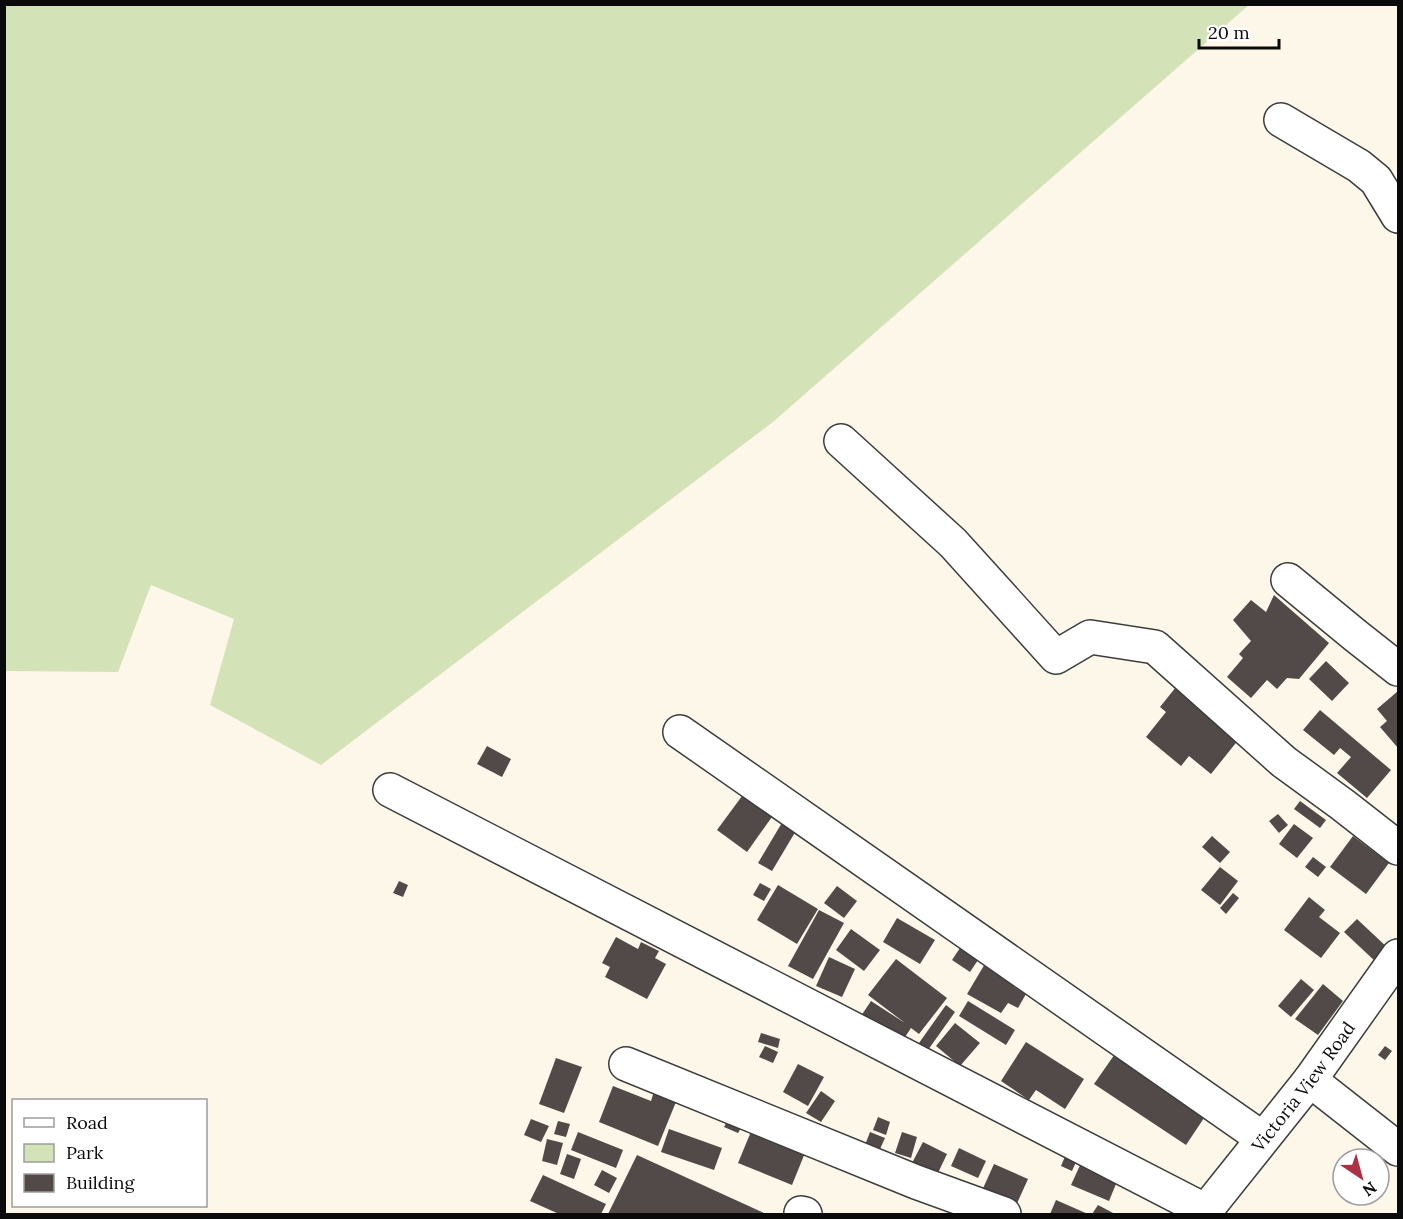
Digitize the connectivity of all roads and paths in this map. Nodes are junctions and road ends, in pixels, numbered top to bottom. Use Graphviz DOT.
graph roads {
  1 [pos="1281,120"];
  2 [pos="1398,216"];
  3 [pos="841,441"];
  4 [pos="1288,580"];
  5 [pos="1398,669"];
  6 [pos="680,732"];
  7 [pos="390,790"];
  8 [pos="1398,848"];
  9 [pos="1398,956"];
  10 [pos="626,1064"];
  11 [pos="1310,1080"];
  12 [pos="1262,1138"];
  13 [pos="1398,1149"];
  14 [pos="1205,1213"];
  15 [pos="1004,1215"];
  1 -- 2 [label="street"];
  3 -- 8 [label="street"];
  4 -- 5 [label="street"];
  6 -- 12 [label="street"];
  7 -- 14 [label="street"];
  9 -- 11 [label="street, Victoria View Road"];
  10 -- 15 [label="street"];
  11 -- 12 [label="street, Victoria View Road"];
  11 -- 13 [label="street"];
  12 -- 14 [label="street, Victoria View Road"];
}
